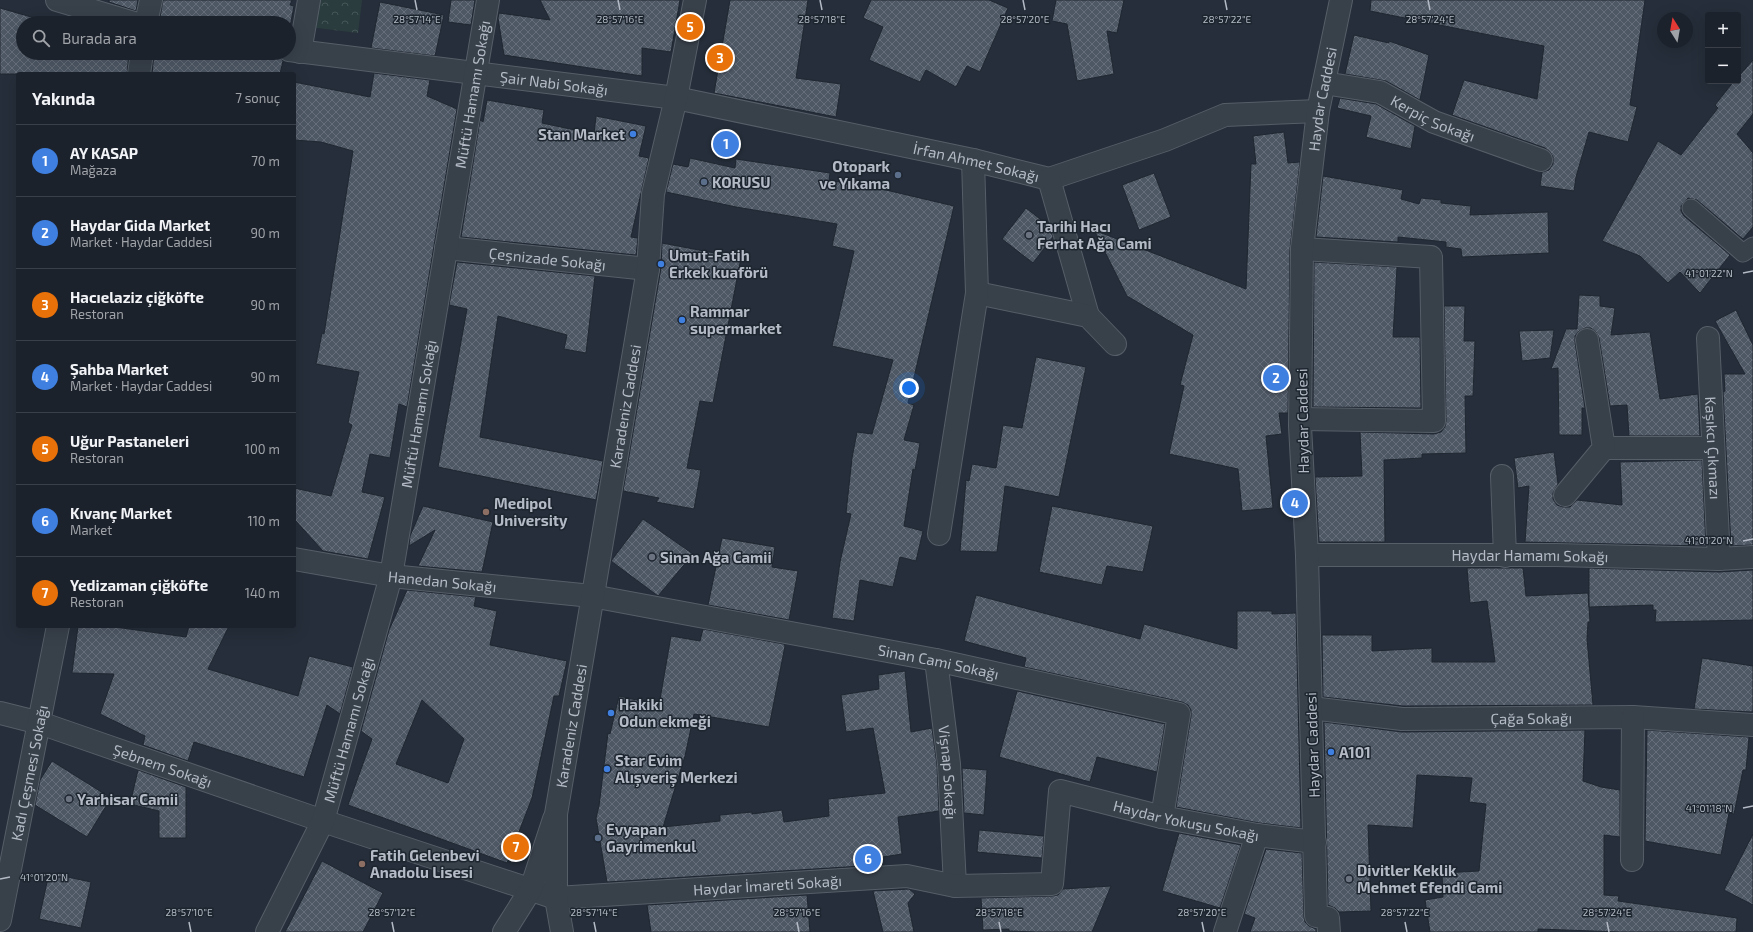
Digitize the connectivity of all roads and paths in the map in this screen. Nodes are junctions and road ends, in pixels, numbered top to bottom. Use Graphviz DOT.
graph roads {
  1 [pos="57,0"];
  2 [pos="151,0"];
  3 [pos="309,0"];
  4 [pos="488,0"];
  5 [pos="695,0"];
  6 [pos="1341,0"];
  7 [pos="111,16"];
  8 [pos="148,16"];
  9 [pos="296,44"];
  10 [pos="296,51"];
  11 [pos="141,60"];
  12 [pos="139,72"];
  13 [pos="477,72"];
  14 [pos="1324,83"];
  15 [pos="676,98"];
  16 [pos="1318,111"];
  17 [pos="973,160"];
  18 [pos="1541,160"];
  19 [pos="1049,179"];
  20 [pos="1691,208"];
  21 [pos="1753,246"];
  22 [pos="446,248"];
  23 [pos="1302,250"];
  24 [pos="648,269"];
  25 [pos="977,293"];
  26 [pos="1088,316"];
  27 [pos="1708,338"];
  28 [pos="1587,340"];
  29 [pos="1115,344"];
  30 [pos="1301,419"];
  31 [pos="1604,448"];
  32 [pos="1713,448"];
  33 [pos="1502,476"];
  34 [pos="1565,495"];
  35 [pos="939,534"];
  36 [pos="1307,555"];
  37 [pos="1505,556"];
  38 [pos="1753,558"];
  39 [pos="296,559"];
  40 [pos="1719,559"];
  41 [pos="391,576"];
  42 [pos="592,596"];
  43 [pos="58,628"];
  44 [pos="936,660"];
  45 [pos="1311,708"];
  46 [pos="0,713"];
  47 [pos="1633,717"];
  48 [pos="40,723"];
  49 [pos="1753,725"];
  50 [pos="1060,791"];
  51 [pos="556,814"];
  52 [pos="1162,817"];
  53 [pos="324,821"];
  54 [pos="1257,835"];
  55 [pos="1315,842"];
  56 [pos="1632,860"];
  57 [pos="955,886"];
  58 [pos="531,890"];
  59 [pos="556,898"];
  60 [pos="0,920"];
  61 [pos="267,932"];
  62 [pos="504,932"];
  63 [pos="562,932"];
  64 [pos="1225,932"];
  65 [pos="1329,932"];
  1 -- 7 [label="street"];
  2 -- 8 [label="street"];
  3 -- 9 [label="street"];
  4 -- 13 [label="street, Müftü Hamamı Sokağı"];
  5 -- 15 [label="street, Karadeniz Caddesi"];
  6 -- 14 [label="street, Haydar Caddesi"];
  10 -- 13 [label="street, Şair Nabi Sokağı"];
  11 -- 12 [label="street"];
  13 -- 15 [label="street, Şair Nabi Sokağı"];
  13 -- 22 [label="street, Müftü Hamamı Sokağı"];
  14 -- 16 [label="street, Haydar Caddesi"];
  14 -- 18 [label="street, Kerpiç Sokağı"];
  15 -- 17 [label="street, İrfan Ahmet Sokağı"];
  15 -- 24 [label="street, Karadeniz Caddesi"];
  16 -- 19 [label="street, İrfan Ahmet Sokağı"];
  16 -- 23 [label="street, Haydar Caddesi"];
  17 -- 19 [label="street, İrfan Ahmet Sokağı"];
  17 -- 25 [label="street"];
  19 -- 26 [label="street"];
  20 -- 21 [label="street"];
  22 -- 24 [label="street, Çeşnizade Sokağı"];
  22 -- 41 [label="street, Müftü Hamamı Sokağı"];
  23 -- 30 [label="street, Haydar Caddesi"];
  23 -- 30 [label="street"];
  24 -- 42 [label="street, Karadeniz Caddesi"];
  25 -- 26 [label="street"];
  25 -- 35 [label="street"];
  26 -- 29 [label="street"];
  27 -- 32 [label="street, Kaşıkcı Çıkmazı"];
  28 -- 31 [label="street"];
  30 -- 36 [label="street, Haydar Caddesi"];
  31 -- 32 [label="street"];
  31 -- 34 [label="street"];
  32 -- 40 [label="street, Kaşıkcı Çıkmazı"];
  33 -- 37 [label="street"];
  36 -- 37 [label="street, Haydar Hamamı Sokağı"];
  36 -- 45 [label="street, Haydar Caddesi"];
  37 -- 40 [label="street, Haydar Hamamı Sokağı"];
  38 -- 40 [label="street, Haydar Hamamı Sokağı"];
  39 -- 41 [label="street, Hanedan Sokağı"];
  41 -- 42 [label="street, Hanedan Sokağı"];
  41 -- 53 [label="street, Müftü Hamamı Sokağı"];
  42 -- 44 [label="street, Sinan Cami Sokağı"];
  42 -- 51 [label="street, Karadeniz Caddesi"];
  43 -- 48 [label="street, Kadı Çeşmesi Sokağı"];
  44 -- 52 [label="street, Sinan Cami Sokağı"];
  44 -- 57 [label="street, Vişnap Sokağı"];
  45 -- 47 [label="street, Çağa Sokağı"];
  45 -- 55 [label="street, Haydar Caddesi"];
  46 -- 48 [label="street, Şebnem Sokağı"];
  47 -- 49 [label="street, Çağa Sokağı"];
  47 -- 56 [label="street"];
  48 -- 53 [label="street, Şebnem Sokağı"];
  48 -- 60 [label="street, Kadı Çeşmesi Sokağı"];
  50 -- 52 [label="street, Haydar Yokuşu Sokağı"];
  50 -- 57 [label="street, Haydar İmareti Sokağı"];
  51 -- 58 [label="street"];
  51 -- 59 [label="street"];
  52 -- 54 [label="street, Haydar Yokuşu Sokağı"];
  53 -- 58 [label="street, Şebnem Sokağı"];
  53 -- 61 [label="street, Müftü Hamamı Sokağı"];
  54 -- 55 [label="street, Haydar Yokuşu Sokağı"];
  54 -- 64 [label="street"];
  55 -- 65 [label="street, Haydar Caddesi"];
  57 -- 59 [label="street, Haydar İmareti Sokağı"];
  58 -- 59 [label="street, Şebnem Sokağı"];
  58 -- 62 [label="street"];
  59 -- 63 [label="street"];
}
